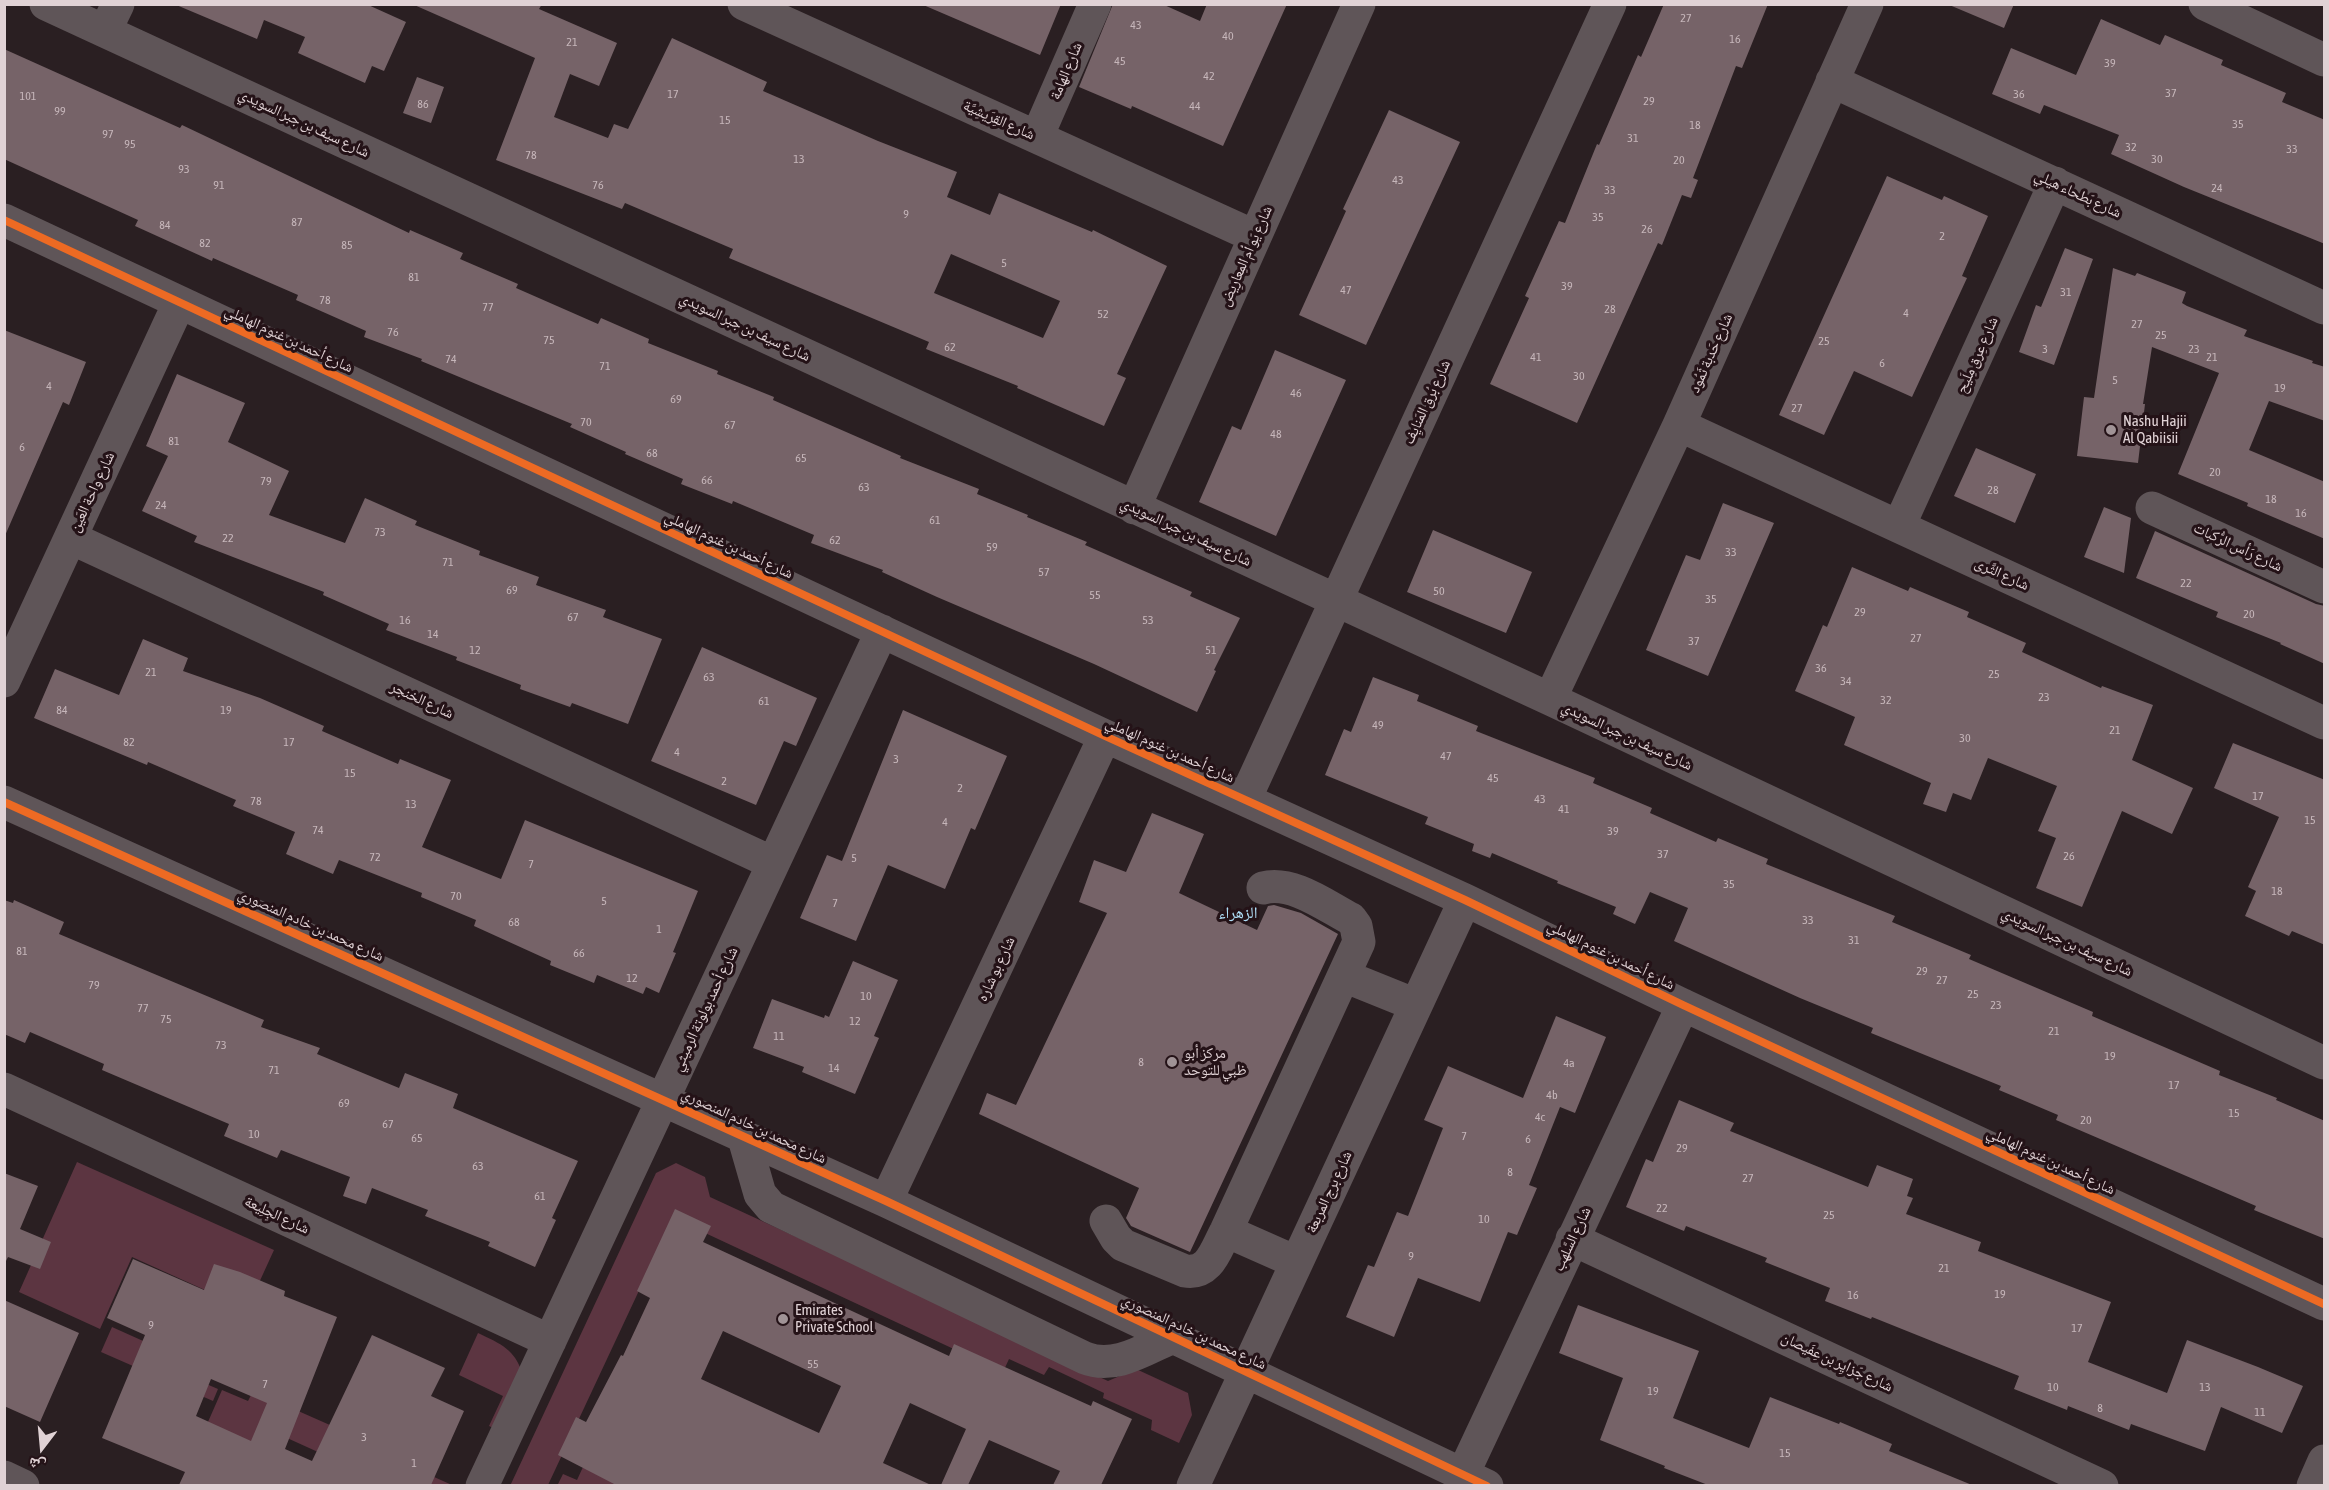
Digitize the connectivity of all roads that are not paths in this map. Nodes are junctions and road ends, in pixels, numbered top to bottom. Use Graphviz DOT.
graph roads {
  1 [pos="46,4"];
  2 [pos="744,4"];
  3 [pos="1095,4"];
  4 [pos="1359,4"];
  5 [pos="1610,4"];
  6 [pos="1868,4"];
  7 [pos="2205,4"];
  8 [pos="111,18"];
  9 [pos="2325,60"];
  10 [pos="1832,81"];
  11 [pos="1037,137"];
  12 [pos="2055,183"];
  13 [pos="4,220"];
  14 [pos="1254,236"];
  15 [pos="179,303"];
  16 [pos="2325,308"];
  17 [pos="1678,425"];
  18 [pos="1134,508"];
  19 [pos="2152,508"];
  20 [pos="1899,526"];
  21 [pos="71,538"];
  22 [pos="2325,587"];
  23 [pos="1336,600"];
  24 [pos="882,631"];
  25 [pos="4,681"];
  26 [pos="1550,699"];
  27 [pos="2325,723"];
  28 [pos="1106,736"];
  29 [pos="1245,799"];
  30 [pos="4,802"];
  31 [pos="773,863"];
  32 [pos="1263,888"];
  33 [pos="1465,900"];
  34 [pos="1344,976"];
  35 [pos="1416,1005"];
  36 [pos="1683,1005"];
  37 [pos="2325,1064"];
  38 [pos="4,1089"];
  39 [pos="663,1099"];
  40 [pos="743,1136"];
  41 [pos="886,1201"];
  42 [pos="1106,1221"];
  43 [pos="1226,1231"];
  44 [pos="1572,1239"];
  45 [pos="1296,1262"];
  46 [pos="2325,1304"];
  47 [pos="1173,1337"];
  48 [pos="550,1341"];
  49 [pos="1245,1370"];
  50 [pos="2325,1461"];
  51 [pos="4,1477"];
  52 [pos="1475,1480"];
  53 [pos="23,1485"];
  54 [pos="482,1485"];
  55 [pos="1193,1485"];
  56 [pos="2102,1485"];
  57 [pos="2313,1485"];
  1 -- 8 [label="street, شارع سيف بن جبر السويدي"];
  2 -- 11 [label="street, شارع القِرَيشِيَّة"];
  3 -- 11 [label="street, شارع الهامة"];
  4 -- 14 [label="street, شارع يَو أم المِعارِيض"];
  5 -- 23 [label="street, شارع بُرق المَنايِف"];
  6 -- 10 [label="street, شارع حَدبة ثَمُود"];
  7 -- 9 [label="street"];
  8 -- 18 [label="street, شارع سيف بن جبر السويدي"];
  10 -- 12 [label="street, شارع بَطحاء هيلي"];
  10 -- 17 [label="street, شارع حَدبة ثَمُود"];
  11 -- 14 [label="street, شارع القِرَيشِيَّة"];
  12 -- 16 [label="street, شارع بَطحاء هيلي"];
  12 -- 20 [label="street, شارع عِرق مِلَيح"];
  13 -- 15 [label="street, شارع أحمد بن غنوم الهاملي"];
  14 -- 18 [label="street, شارع يَو أم المِعارِيض"];
  15 -- 21 [label="street, شارع واحة العَين"];
  15 -- 24 [label="street, شارع أحمد بن غنوم الهاملي"];
  17 -- 20 [label="street, شارع الثَّرى"];
  17 -- 26 [label="street, شارع حَدبة ثَمُود"];
  18 -- 23 [label="street, شارع سيف بن جبر السويدي"];
  19 -- 22 [label="street, شارع رَأس الرُّكبات"];
  20 -- 27 [label="street, شارع الثَّرى"];
  21 -- 25 [label="street, شارع واحة العَين"];
  21 -- 31 [label="street, شارع الخنجر"];
  23 -- 26 [label="street, شارع سيف بن جبر السويدي"];
  23 -- 29 [label="street, شارع بُرق المَنايِف"];
  24 -- 28 [label="street, شارع أحمد بن غنوم الهاملي"];
  24 -- 31 [label="street, شارع أحمد بولوتة الرميثي"];
  26 -- 37 [label="street, شارع سيف بن جبر السويدي"];
  28 -- 29 [label="street, شارع أحمد بن غنوم الهاملي"];
  28 -- 41 [label="street, شارع بو شاره"];
  29 -- 33 [label="street, شارع أحمد بن غنوم الهاملي"];
  30 -- 39 [label="street, شارع محمد بن خادم المنصوري"];
  31 -- 39 [label="street, شارع أحمد بولوتة الرميثي"];
  32 -- 34 [label="street"];
  33 -- 35 [label="street, شارع برج المربعة"];
  33 -- 36 [label="street, شارع أحمد بن غنوم الهاملي"];
  34 -- 35 [label="street"];
  34 -- 43 [label="street"];
  35 -- 45 [label="street, شارع برج المربعة"];
  36 -- 44 [label="street, شارع السَّلهب"];
  36 -- 46 [label="street, شارع أحمد بن غنوم الهاملي"];
  38 -- 48 [label="street, شارع الجِلِيعة"];
  39 -- 40 [label="street, شارع محمد بن خادم المنصوري"];
  39 -- 48 [label="street, شارع أحمد بولوتة الرميثي"];
  40 -- 41 [label="street, شارع محمد بن خادم المنصوري"];
  40 -- 47 [label="street"];
  41 -- 47 [label="street, شارع محمد بن خادم المنصوري"];
  42 -- 43 [label="street"];
  43 -- 45 [label="street"];
  44 -- 52 [label="street, شارع السَّلهب"];
  44 -- 56 [label="street, شارع جَزايِر بن عِفَيصان"];
  45 -- 49 [label="street, شارع برج المربعة"];
  47 -- 49 [label="street, شارع محمد بن خادم المنصوري"];
  48 -- 54 [label="street, شارع أحمد بولوتة الرميثي"];
  49 -- 52 [label="street, شارع محمد بن خادم المنصوري"];
  49 -- 55 [label="street, شارع برج المربعة"];
  50 -- 57 [label="street"];
  51 -- 53 [label="street"];
}
